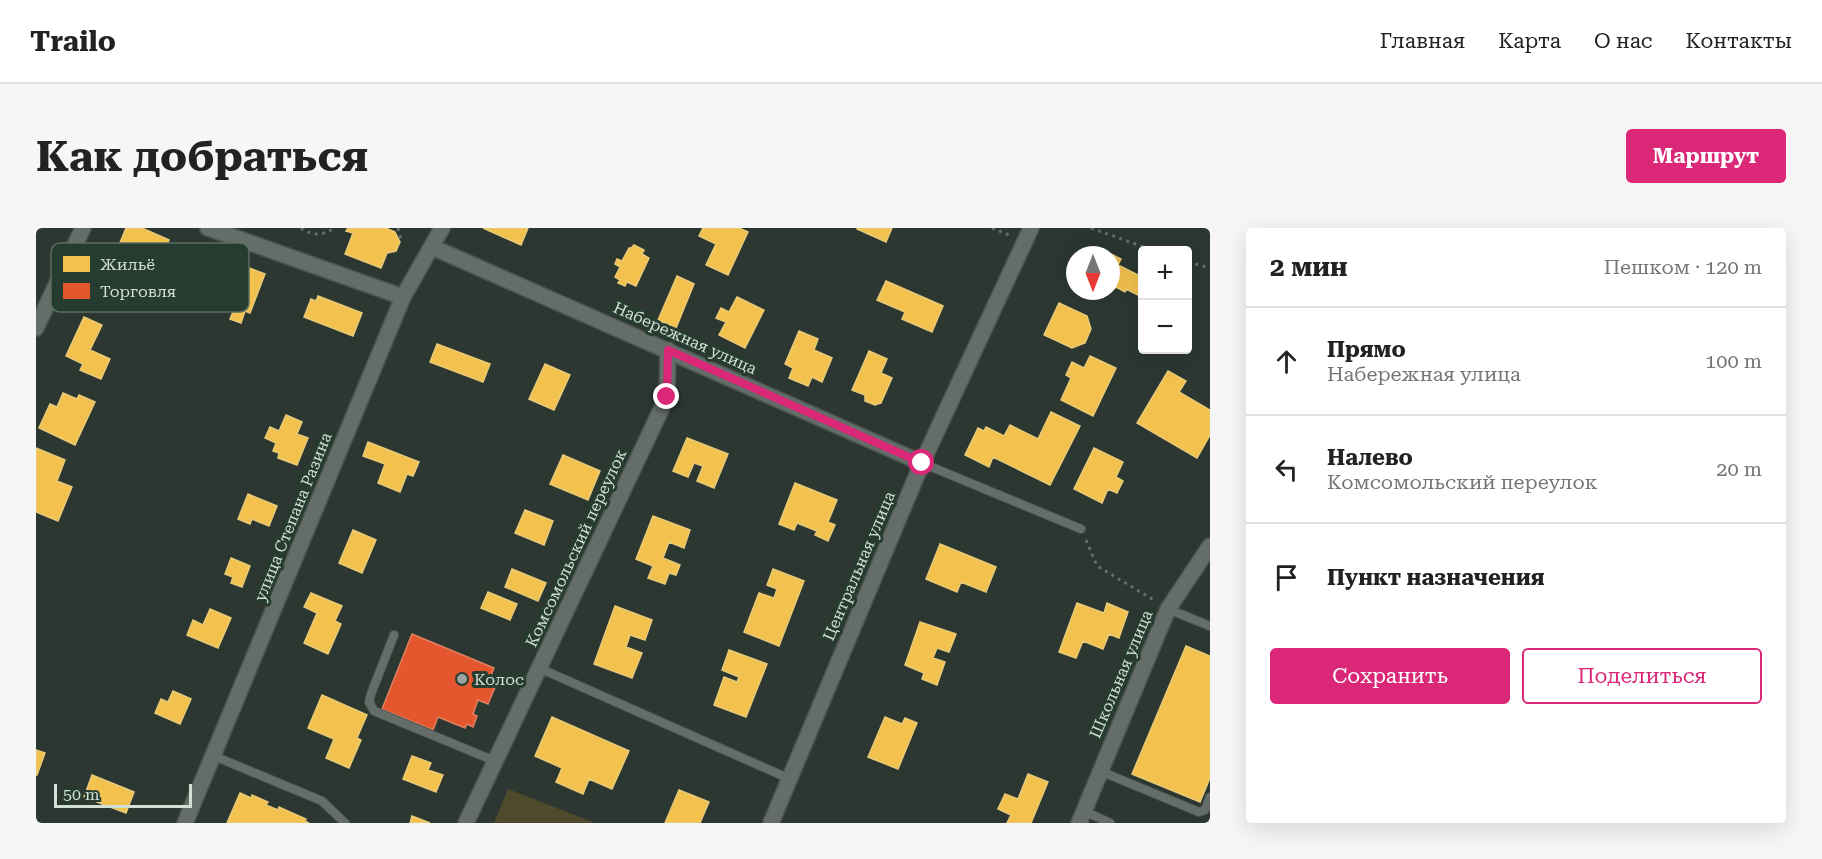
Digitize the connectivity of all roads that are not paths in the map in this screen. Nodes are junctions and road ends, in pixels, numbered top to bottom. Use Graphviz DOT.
graph roads {
  1 [pos="84,228"];
  2 [pos="208,228"];
  3 [pos="442,228"];
  4 [pos="1031,228"];
  5 [pos="77,243"];
  6 [pos="432,247"];
  7 [pos="51,297"];
  8 [pos="403,297"];
  9 [pos="36,328"];
  10 [pos="668,350"];
  11 [pos="922,463"];
  12 [pos="1081,529"];
  13 [pos="1210,546"];
  14 [pos="1168,609"];
  15 [pos="1210,626"];
  16 [pos="394,635"];
  17 [pos="539,668"];
  18 [pos="214,756"];
  19 [pos="495,760"];
  20 [pos="1100,771"];
  21 [pos="790,778"];
  22 [pos="1209,802"];
  23 [pos="1081,817"];
  24 [pos="185,823"];
  25 [pos="345,823"];
  26 [pos="466,823"];
  27 [pos="771,823"];
  28 [pos="1110,823"];
  1 -- 5 [label="street"];
  2 -- 8 [label="street"];
  3 -- 6 [label="street, улица Степана Разина"];
  4 -- 11 [label="street, Центральная улица"];
  6 -- 8 [label="street, улица Степана Разина"];
  6 -- 10 [label="street, Набережная улица"];
  7 -- 9 [label="street"];
  8 -- 18 [label="street, улица Степана Разина"];
  10 -- 11 [label="street, Набережная улица"];
  10 -- 17 [label="street, Комсомольский переулок"];
  11 -- 12 [label="lane"];
  11 -- 21 [label="street, Центральная улица"];
  13 -- 14 [label="street, Школьная улица"];
  14 -- 15 [label="lane"];
  14 -- 20 [label="street, Школьная улица"];
  16 -- 19 [label="lane"];
  17 -- 19 [label="street, Комсомольский переулок"];
  17 -- 21 [label="lane"];
  18 -- 24 [label="street, улица Степана Разина"];
  18 -- 25 [label="lane"];
  19 -- 26 [label="street, Комсомольский переулок"];
  20 -- 22 [label="lane"];
  20 -- 23 [label="street, Школьная улица"];
  21 -- 27 [label="street, Центральная улица"];
  23 -- 28 [label="lane"];
}
